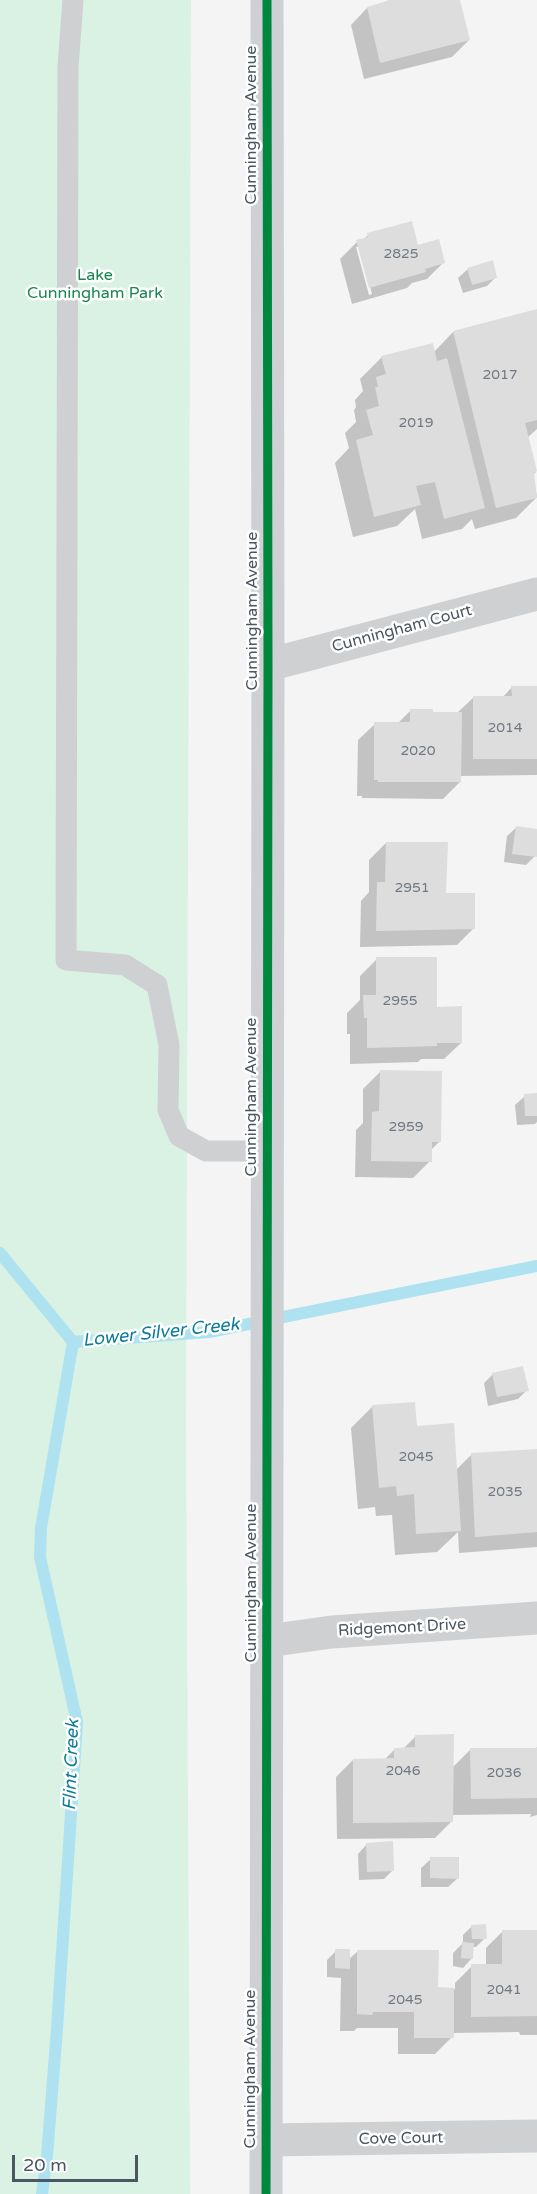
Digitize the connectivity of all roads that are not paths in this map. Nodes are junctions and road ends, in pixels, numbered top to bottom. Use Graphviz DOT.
graph roads {
  1 [pos="73,0"];
  2 [pos="267,0"];
  3 [pos="537,594"];
  4 [pos="268,664"];
  5 [pos="267,1151"];
  6 [pos="537,1618"];
  7 [pos="267,1641"];
  8 [pos="537,2136"];
  9 [pos="266,2140"];
  10 [pos="266,2194"];
  1 -- 5 [label="lane"];
  2 -- 4 [label="street, Cunningham Avenue"];
  3 -- 4 [label="street, Cunningham Court"];
  4 -- 5 [label="street, Cunningham Avenue"];
  5 -- 7 [label="street, Cunningham Avenue"];
  6 -- 7 [label="street, Ridgemont Drive"];
  7 -- 9 [label="street, Cunningham Avenue"];
  8 -- 9 [label="street, Cove Court"];
  9 -- 10 [label="street, Cunningham Avenue"];
}
